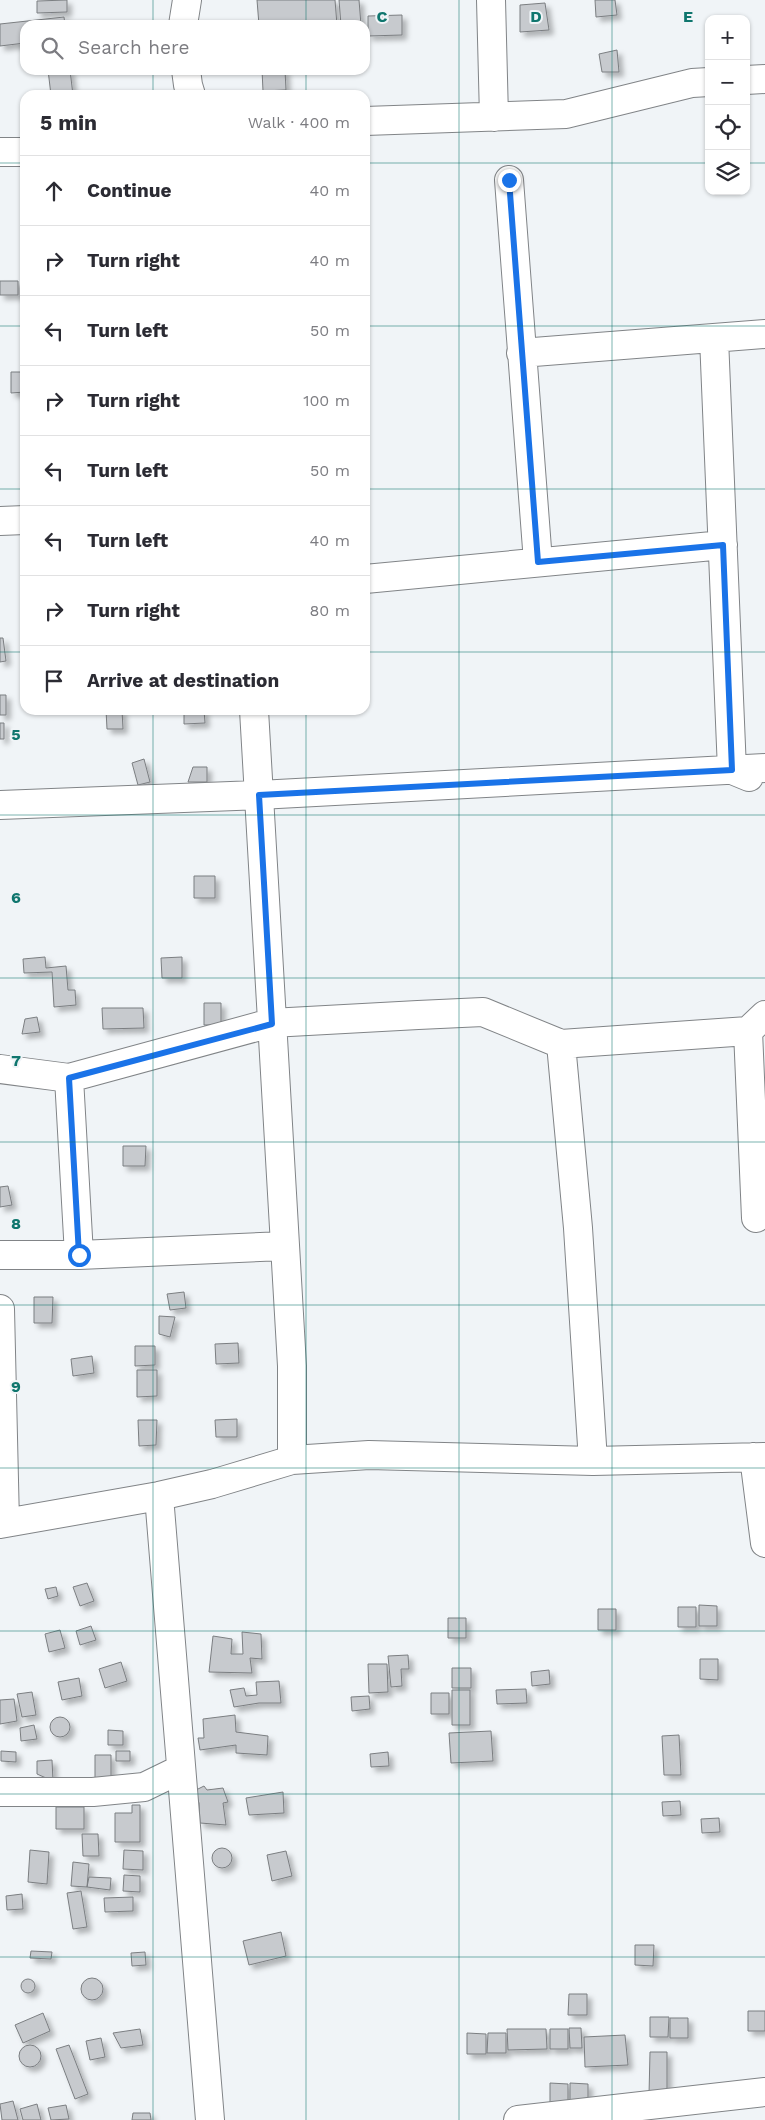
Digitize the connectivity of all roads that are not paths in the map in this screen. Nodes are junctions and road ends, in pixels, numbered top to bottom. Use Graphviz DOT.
graph roads {
  1 [pos="187,0"];
  2 [pos="491,0"];
  3 [pos="184,20"];
  4 [pos="187,75"];
  5 [pos="765,79"];
  6 [pos="750,80"];
  7 [pos="705,82"];
  8 [pos="190,90"];
  9 [pos="494,117"];
  10 [pos="370,121"];
  11 [pos="0,152"];
  12 [pos="20,152"];
  13 [pos="509,180"];
  14 [pos="765,334"];
  15 [pos="714,338"];
  16 [pos="521,353"];
  17 [pos="20,520"];
  18 [pos="0,521"];
  19 [pos="723,545"];
  20 [pos="538,562"];
  21 [pos="370,578"];
  22 [pos="254,715"];
  23 [pos="765,768"];
  24 [pos="732,770"];
  25 [pos="765,782"];
  26 [pos="259,795"];
  27 [pos="0,805"];
  28 [pos="756,1023"];
  29 [pos="272,1024"];
  30 [pos="561,1044"];
  31 [pos="0,1069"];
  32 [pos="69,1078"];
  33 [pos="756,1218"];
  34 [pos="284,1246"];
  35 [pos="0,1255"];
  36 [pos="79,1255"];
  37 [pos="0,1309"];
  38 [pos="759,1457"];
  39 [pos="292,1460"];
  40 [pos="593,1461"];
  41 [pos="159,1496"];
  42 [pos="3,1523"];
  43 [pos="765,1543"];
  44 [pos="181,1770"];
  45 [pos="0,1792"];
  46 [pos="765,2092"];
  47 [pos="210,2120"];
  48 [pos="518,2120"];
  1 -- 3 [label="street"];
  2 -- 9 [label="street"];
  4 -- 8 [label="street"];
  5 -- 6 [label="street"];
  7 -- 9 [label="street"];
  9 -- 10 [label="street"];
  11 -- 12 [label="street"];
  13 -- 16 [label="street"];
  14 -- 15 [label="street"];
  15 -- 16 [label="street"];
  15 -- 19 [label="street"];
  16 -- 20 [label="street"];
  17 -- 18 [label="street"];
  19 -- 20 [label="street"];
  19 -- 24 [label="street"];
  20 -- 21 [label="street"];
  22 -- 26 [label="street"];
  23 -- 24 [label="street"];
  24 -- 25 [label="street"];
  24 -- 26 [label="street"];
  26 -- 27 [label="street"];
  26 -- 29 [label="street"];
  28 -- 30 [label="street"];
  28 -- 33 [label="street"];
  29 -- 30 [label="street"];
  29 -- 32 [label="street"];
  29 -- 34 [label="street"];
  30 -- 40 [label="street"];
  31 -- 32 [label="street"];
  32 -- 36 [label="street"];
  34 -- 36 [label="street"];
  34 -- 39 [label="street"];
  35 -- 36 [label="street"];
  37 -- 42 [label="street"];
  38 -- 40 [label="street"];
  38 -- 43 [label="street"];
  39 -- 40 [label="street"];
  39 -- 41 [label="street"];
  41 -- 42 [label="street"];
  41 -- 44 [label="street"];
  44 -- 45 [label="street"];
  44 -- 47 [label="street"];
  46 -- 48 [label="street"];
}
